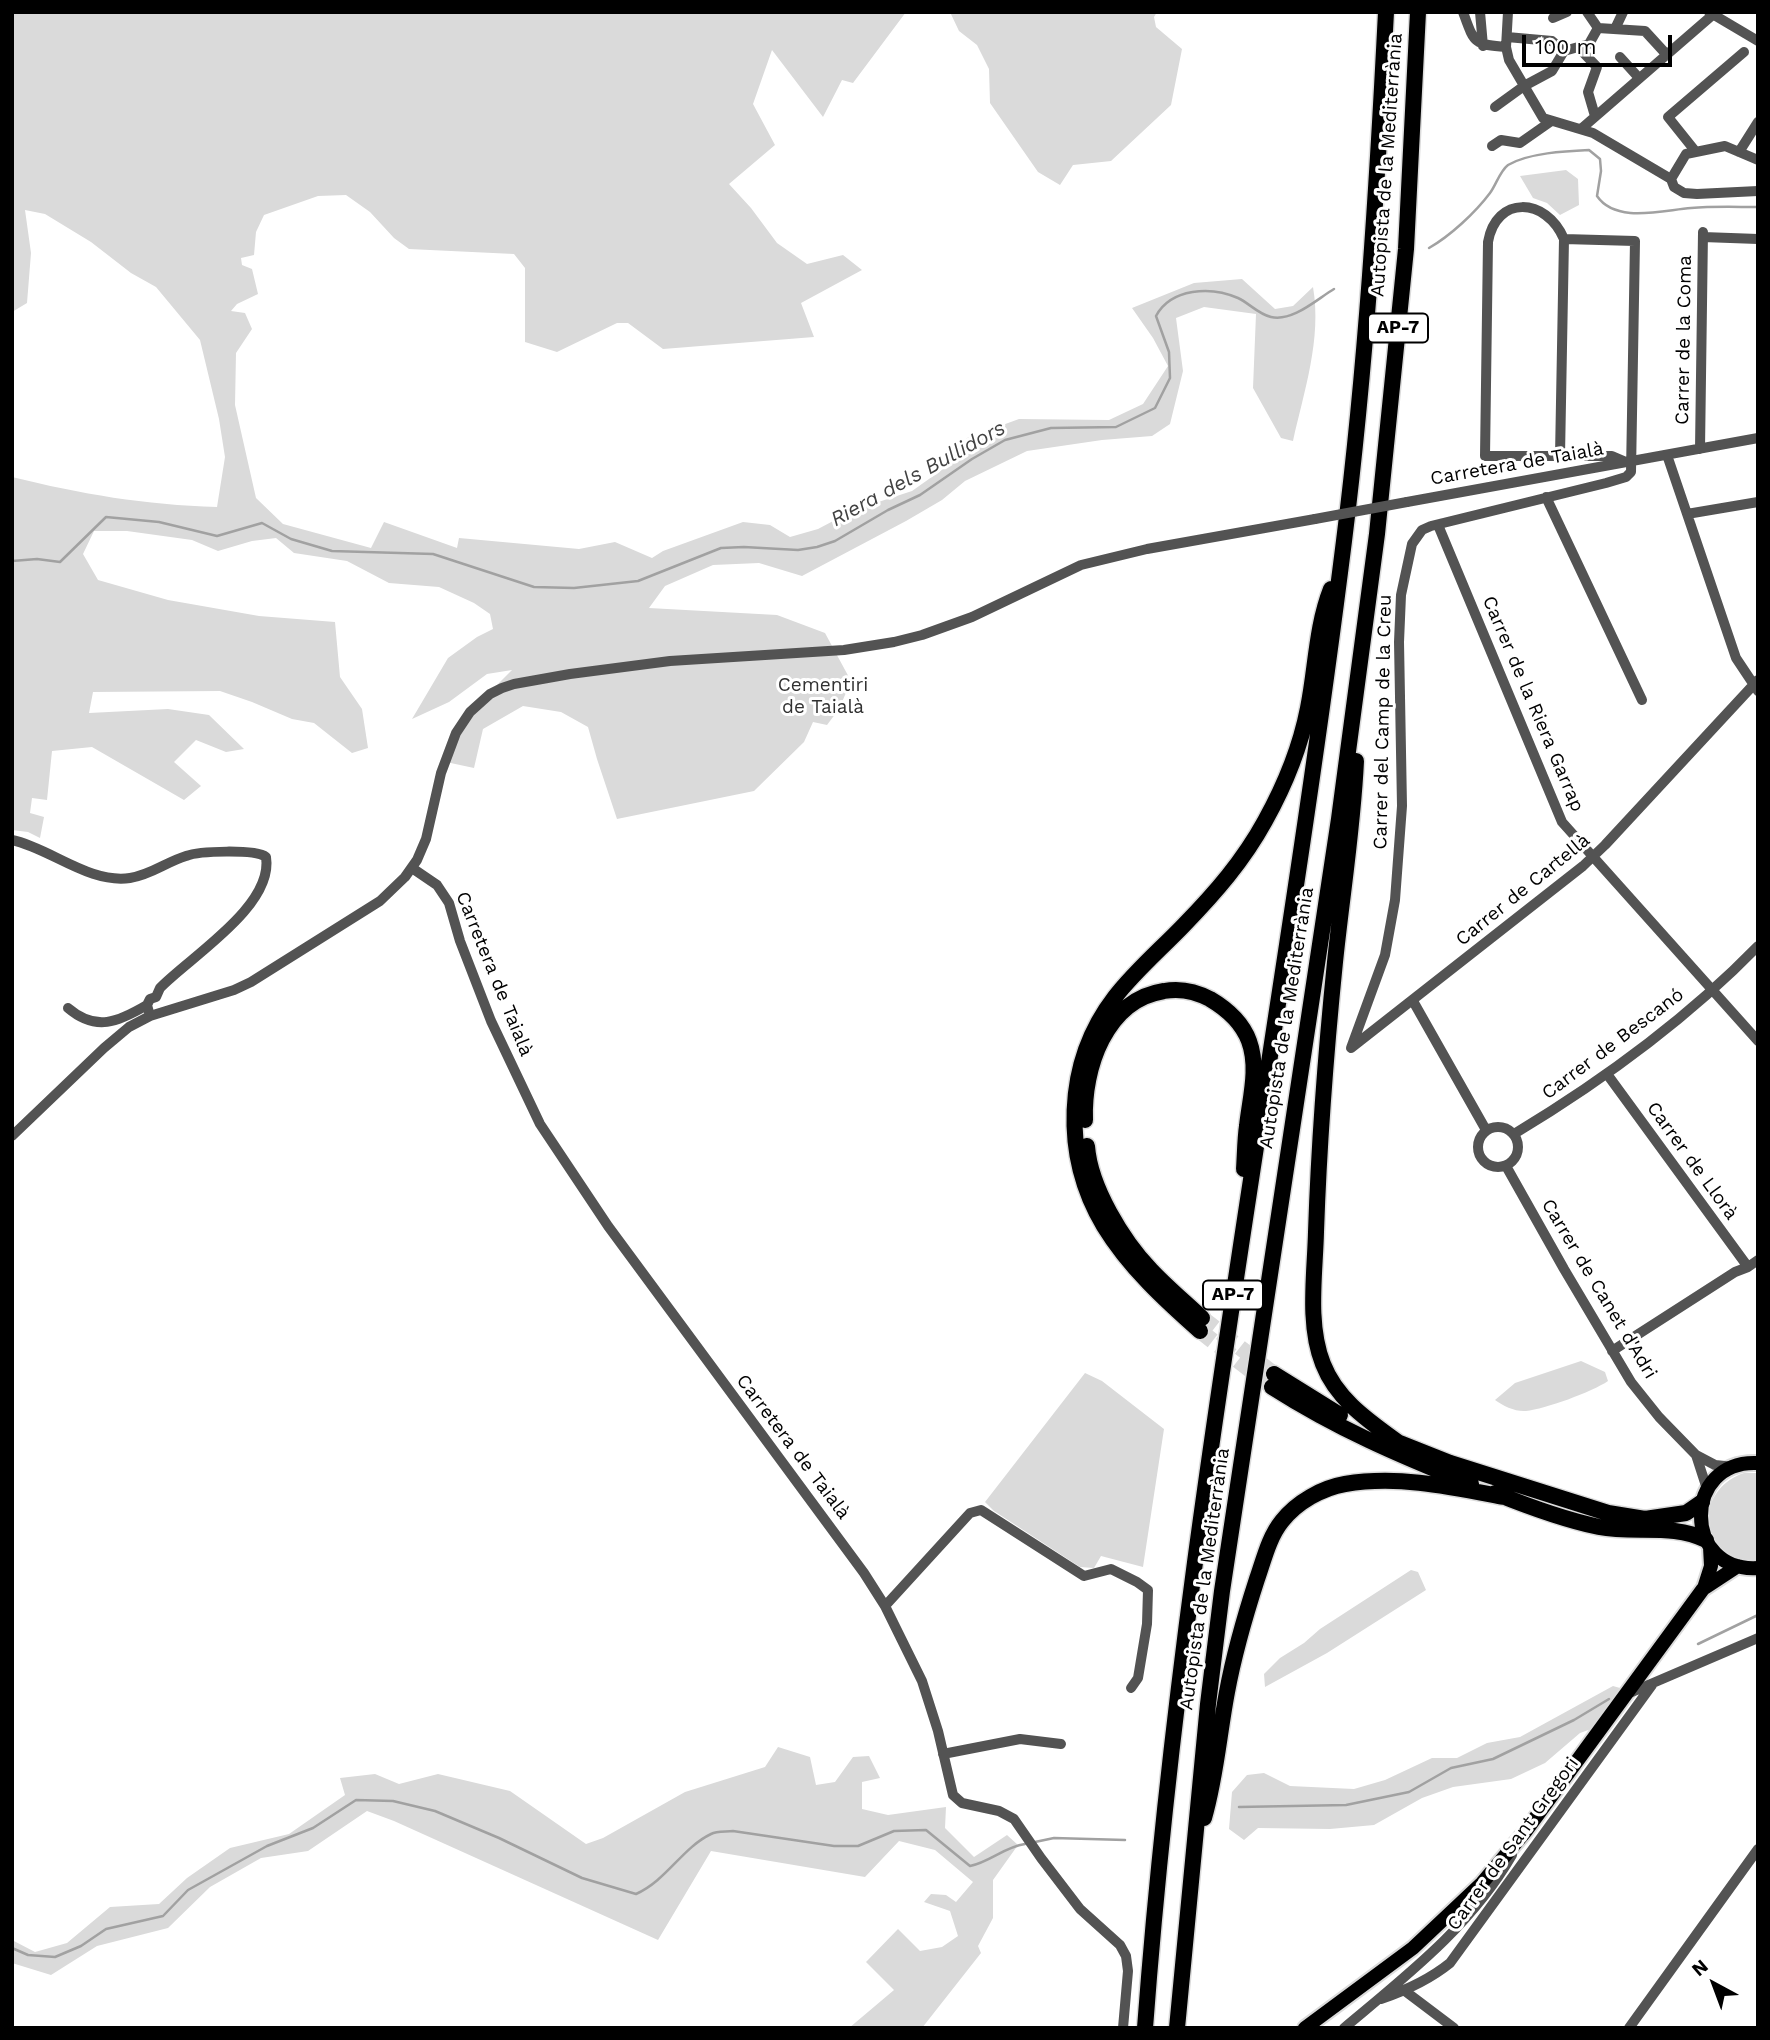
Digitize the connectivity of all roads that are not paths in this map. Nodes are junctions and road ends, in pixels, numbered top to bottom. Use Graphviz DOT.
graph roads {
  1 [pos="1385,12"];
  2 [pos="1418,12"];
  3 [pos="1462,12"];
  4 [pos="1480,12"];
  5 [pos="1508,12"];
  6 [pos="1567,12"];
  7 [pos="1587,12"];
  8 [pos="1623,12"];
  9 [pos="1713,13"];
  10 [pos="1553,19"];
  11 [pos="1598,28"];
  12 [pos="1615,29"];
  13 [pos="1758,41"];
  14 [pos="1506,42"];
  15 [pos="1481,44"];
  16 [pos="1584,46"];
  17 [pos="1564,51"];
  18 [pos="1744,52"];
  19 [pos="1667,55"];
  20 [pos="1620,57"];
  21 [pos="1639,78"];
  22 [pos="1524,86"];
  23 [pos="1495,107"];
  24 [pos="1595,116"];
  25 [pos="1550,122"];
  26 [pos="1758,122"];
  27 [pos="1581,129"];
  28 [pos="1492,146"];
  29 [pos="1696,152"];
  30 [pos="1739,152"];
  31 [pos="1758,160"];
  32 [pos="1671,178"];
  33 [pos="1758,191"];
  34 [pos="1564,239"];
  35 [pos="1758,239"];
  36 [pos="1758,438"];
  37 [pos="1700,449"];
  38 [pos="1667,455"];
  39 [pos="1560,456"];
  40 [pos="1630,461"];
  41 [pos="1546,497"];
  42 [pos="1758,502"];
  43 [pos="1687,514"];
  44 [pos="1435,525"];
  45 [pos="1341,564"];
  46 [pos="1363,643"];
  47 [pos="1756,685"];
  48 [pos="1642,700"];
  49 [pos="12,840"];
  50 [pos="1592,857"];
  51 [pos="412,868"];
  52 [pos="1758,946"];
  53 [pos="1712,989"];
  54 [pos="156,997"];
  55 [pos="1413,1001"];
  56 [pos="68,1008"];
  57 [pos="172,1008"];
  58 [pos="148,1011"];
  59 [pos="1758,1041"];
  60 [pos="1351,1048"];
  61 [pos="1607,1074"];
  62 [pos="1486,1130"];
  63 [pos="1514,1134"];
  64 [pos="12,1136"];
  65 [pos="1506,1166"];
  66 [pos="1758,1260"];
  67 [pos="1748,1267"];
  68 [pos="1236,1276"];
  69 [pos="1612,1351"];
  70 [pos="1399,1443"];
  71 [pos="1696,1455"];
  72 [pos="1758,1464"];
  73 [pos="1734,1467"];
  74 [pos="1704,1496"];
  75 [pos="1504,1497"];
  76 [pos="1708,1543"];
  77 [pos="1738,1566"];
  78 [pos="1758,1568"];
  79 [pos="1703,1589"];
  80 [pos="885,1606"];
  81 [pos="1758,1638"];
  82 [pos="1652,1685"];
  83 [pos="1131,1688"];
  84 [pos="1625,1695"];
  85 [pos="1062,1744"];
  86 [pos="943,1755"];
  87 [pos="1525,1832"];
  88 [pos="1758,1849"];
  89 [pos="1193,1857"];
  90 [pos="1400,1987"];
  91 [pos="1124,2028"];
  92 [pos="1145,2028"];
  93 [pos="1177,2028"];
  94 [pos="1305,2028"];
  95 [pos="1345,2028"];
  96 [pos="1454,2028"];
  97 [pos="1629,2028"];
  1 -- 45 [label="highway, Autopista de la Mediterrània / AP-7"];
  2 -- 46 [label="highway, Autopista de la Mediterrània / AP-7"];
  3 -- 15 [label="street"];
  4 -- 15 [label="street"];
  5 -- 14 [label="street"];
  6 -- 10 [label="street"];
  7 -- 11 [label="street"];
  8 -- 12 [label="street"];
  9 -- 13 [label="street"];
  9 -- 19 [label="street"];
  11 -- 12 [label="street"];
  11 -- 16 [label="street"];
  12 -- 19 [label="street"];
  14 -- 15 [label="street"];
  14 -- 17 [label="street"];
  14 -- 22 [label="street"];
  16 -- 17 [label="street"];
  16 -- 24 [label="street"];
  17 -- 22 [label="street"];
  18 -- 29 [label="street"];
  19 -- 21 [label="street"];
  20 -- 21 [label="street"];
  21 -- 24 [label="street"];
  22 -- 23 [label="street"];
  22 -- 25 [label="street"];
  24 -- 27 [label="street"];
  25 -- 27 [label="street"];
  25 -- 28 [label="street"];
  26 -- 30 [label="street"];
  27 -- 32 [label="street"];
  29 -- 30 [label="street"];
  29 -- 32 [label="street"];
  30 -- 31 [label="street"];
  32 -- 33 [label="street"];
  34 -- 39 [label="street"];
  34 -- 39 [label="street"];
  34 -- 40 [label="street"];
  35 -- 37 [label="street, Carrer de la Coma"];
  36 -- 37 [label="street, Carretera de Taialà"];
  37 -- 38 [label="street, Carretera de Taialà"];
  38 -- 40 [label="street, Carretera de Taialà"];
  38 -- 43 [label="street"];
  39 -- 40 [label="street"];
  40 -- 41 [label="street, Carretera de Taialà"];
  40 -- 51 [label="street, Carretera de Taialà, bridge"];
  41 -- 44 [label="street, Carretera de Taialà"];
  41 -- 48 [label="street"];
  42 -- 43 [label="street"];
  43 -- 47 [label="street"];
  44 -- 50 [label="street, Carrer de la Riera Garrap"];
  44 -- 60 [label="street, Carrer del Camp de la Creu"];
  45 -- 68 [label="highway, Autopista de la Mediterrània / AP-7"];
  45 -- 68 [label="highway"];
  46 -- 70 [label="highway"];
  46 -- 89 [label="highway, Autopista de la Mediterrània / AP-7"];
  47 -- 50 [label="street, Carrer de Cartellà"];
  49 -- 54 [label="street"];
  50 -- 53 [label="street, Carrer de la Riera Garrap"];
  50 -- 55 [label="street, Carrer de Cartellà"];
  51 -- 57 [label="street, Carretera de Taialà"];
  51 -- 80 [label="street, Carretera de Taialà"];
  52 -- 53 [label="street, Carrer de Bescanó"];
  53 -- 59 [label="street, Carrer de la Riera Garrap"];
  53 -- 61 [label="street, Carrer de Bescanó"];
  54 -- 57 [label="street"];
  54 -- 58 [label="street"];
  55 -- 60 [label="street, Carrer de Cartellà"];
  55 -- 62 [label="street"];
  56 -- 58 [label="street"];
  57 -- 58 [label="street, Carretera de Taialà"];
  58 -- 64 [label="street"];
  61 -- 63 [label="street, Carrer de Bescanó"];
  61 -- 67 [label="street, Carrer de Llorà"];
  62 -- 63 [label="street"];
  62 -- 65 [label="street"];
  63 -- 65 [label="street"];
  65 -- 69 [label="street, Carrer de Canet d'Adri"];
  66 -- 67 [label="street"];
  67 -- 69 [label="street"];
  68 -- 92 [label="highway, Autopista de la Mediterrània / AP-7"];
  69 -- 71 [label="street, Carrer de Canet d'Adri"];
  70 -- 74 [label="highway"];
  70 -- 75 [label="highway"];
  71 -- 73 [label="street, Carrer de Canet d'Adri"];
  71 -- 74 [label="street, Carrer de Canet d'Adri"];
  72 -- 73 [label="main road"];
  73 -- 74 [label="main road"];
  74 -- 76 [label="main road, Carrer de Sant Gregori"];
  75 -- 76 [label="highway"];
  75 -- 89 [label="highway"];
  76 -- 77 [label="main road"];
  76 -- 79 [label="main road, Carrer de Sant Gregori"];
  77 -- 78 [label="main road"];
  77 -- 79 [label="main road, Carrer de Sant Gregori"];
  79 -- 84 [label="main road, Carrer de Sant Gregori"];
  80 -- 83 [label="street"];
  80 -- 86 [label="street, Carretera de Taialà"];
  81 -- 82 [label="street"];
  82 -- 84 [label="street"];
  82 -- 90 [label="street, Carrer de Sant Gregori"];
  84 -- 87 [label="main road, Carrer de Sant Gregori"];
  85 -- 86 [label="street"];
  86 -- 91 [label="street, Carretera de Taialà"];
  87 -- 90 [label="street, Carrer de Sant Gregori"];
  87 -- 94 [label="main road, Carrer de Sant Gregori"];
  88 -- 97 [label="street"];
  89 -- 93 [label="highway, Autopista de la Mediterrània / AP-7"];
  90 -- 95 [label="street"];
  90 -- 96 [label="street"];
}
